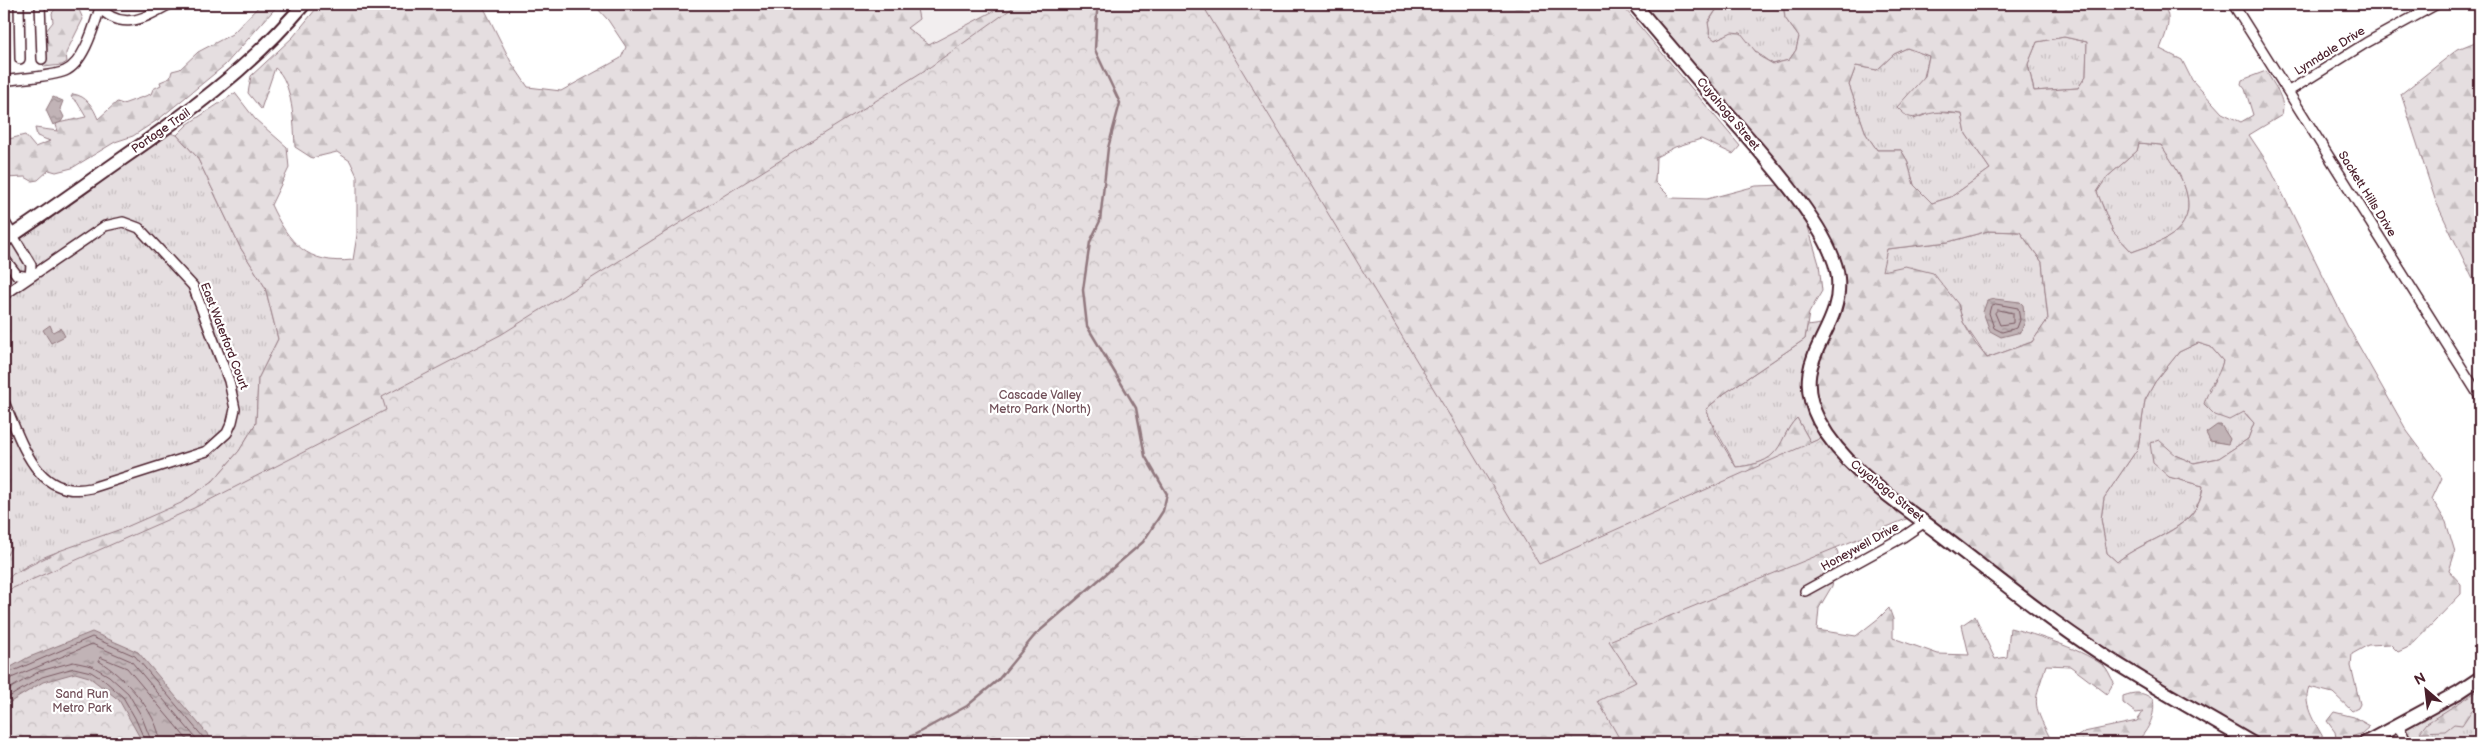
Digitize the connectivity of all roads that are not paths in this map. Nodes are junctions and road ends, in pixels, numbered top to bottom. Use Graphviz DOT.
graph roads {
  1 [pos="20,4"];
  2 [pos="40,4"];
  3 [pos="170,4"];
  4 [pos="304,4"];
  5 [pos="1634,4"];
  6 [pos="2233,4"];
  7 [pos="2437,4"];
  8 [pos="98,6"];
  9 [pos="20,59"];
  10 [pos="42,59"];
  11 [pos="4,80"];
  12 [pos="2289,92"];
  13 [pos="4,221"];
  14 [pos="9,238"];
  15 [pos="4,258"];
  16 [pos="30,277"];
  17 [pos="4,295"];
  18 [pos="2480,397"];
  19 [pos="4,402"];
  20 [pos="1925,522"];
  21 [pos="1805,591"];
  22 [pos="2480,678"];
  23 [pos="2398,725"];
  24 [pos="2252,743"];
  25 [pos="2365,743"];
  26 [pos="2407,743"];
  1 -- 9 [label="street"];
  2 -- 10 [label="street"];
  3 -- 8 [label="street"];
  4 -- 14 [label="street, Portage Trail"];
  5 -- 20 [label="street, Cuyahoga Street"];
  6 -- 12 [label="street, Sackett Hills Drive"];
  7 -- 12 [label="street, Lynndale Drive"];
  8 -- 11 [label="street"];
  12 -- 18 [label="street, Sackett Hills Drive"];
  13 -- 14 [label="street"];
  14 -- 16 [label="street"];
  15 -- 16 [label="street"];
  16 -- 17 [label="street, East Waterford Court"];
  16 -- 19 [label="street, East Waterford Court"];
  20 -- 21 [label="street, Honeywell Drive"];
  20 -- 24 [label="street, Cuyahoga Street"];
  22 -- 23 [label="street"];
  23 -- 25 [label="street"];
  23 -- 26 [label="street"];
}
